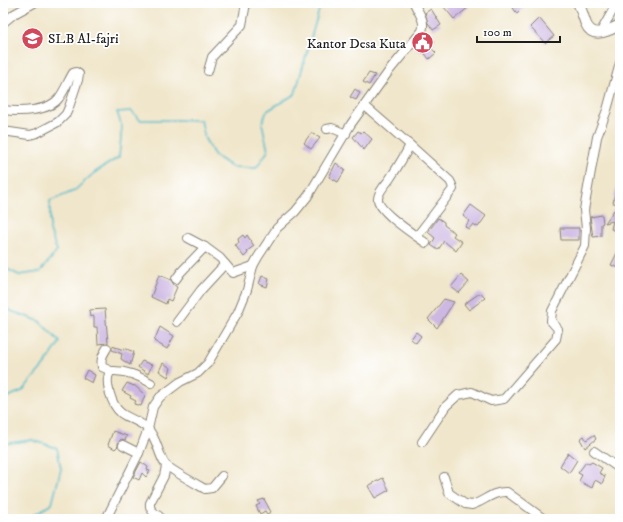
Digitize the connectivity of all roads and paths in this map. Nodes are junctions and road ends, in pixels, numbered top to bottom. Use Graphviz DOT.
graph roads {
  1 [pos="34,3"];
  2 [pos="246,3"];
  3 [pos="414,3"];
  4 [pos="578,3"];
  5 [pos="617,3"];
  6 [pos="3,23"];
  7 [pos="620,25"];
  8 [pos="600,33"];
  9 [pos="620,64"];
  10 [pos="208,71"];
  11 [pos="365,106"];
  12 [pos="3,110"];
  13 [pos="327,129"];
  14 [pos="3,131"];
  15 [pos="346,134"];
  16 [pos="410,145"];
  17 [pos="417,236"];
  18 [pos="188,238"];
  19 [pos="426,243"];
  20 [pos="205,247"];
  21 [pos="225,264"];
  22 [pos="253,266"];
  23 [pos="176,279"];
  24 [pos="177,322"];
  25 [pos="107,348"];
  26 [pos="111,371"];
  27 [pos="151,383"];
  28 [pos="148,429"];
  29 [pos="422,442"];
  30 [pos="123,445"];
  31 [pos="594,451"];
  32 [pos="139,453"];
  33 [pos="166,466"];
  34 [pos="620,469"];
  35 [pos="222,476"];
  36 [pos="444,477"];
  37 [pos="159,516"];
  38 [pos="106,519"];
  39 [pos="544,519"];
  1 -- 6 [label="street"];
  2 -- 10 [label="street"];
  3 -- 11 [label="street"];
  4 -- 8 [label="main road"];
  5 -- 8 [label="street"];
  7 -- 8 [label="main road"];
  9 -- 29 [label="street"];
  11 -- 15 [label="street"];
  11 -- 16 [label="street"];
  12 -- 14 [label="street"];
  13 -- 15 [label="street"];
  15 -- 22 [label="street"];
  16 -- 17 [label="street"];
  16 -- 17 [label="street"];
  17 -- 19 [label="street"];
  18 -- 20 [label="street"];
  20 -- 21 [label="street"];
  20 -- 23 [label="street"];
  21 -- 22 [label="street"];
  21 -- 24 [label="street"];
  22 -- 28 [label="street"];
  25 -- 26 [label="street"];
  26 -- 27 [label="street"];
  26 -- 28 [label="street"];
  28 -- 32 [label="street"];
  28 -- 33 [label="street"];
  30 -- 32 [label="street"];
  31 -- 34 [label="street"];
  32 -- 38 [label="street"];
  33 -- 35 [label="street"];
  33 -- 37 [label="street"];
  36 -- 39 [label="street"];
}
